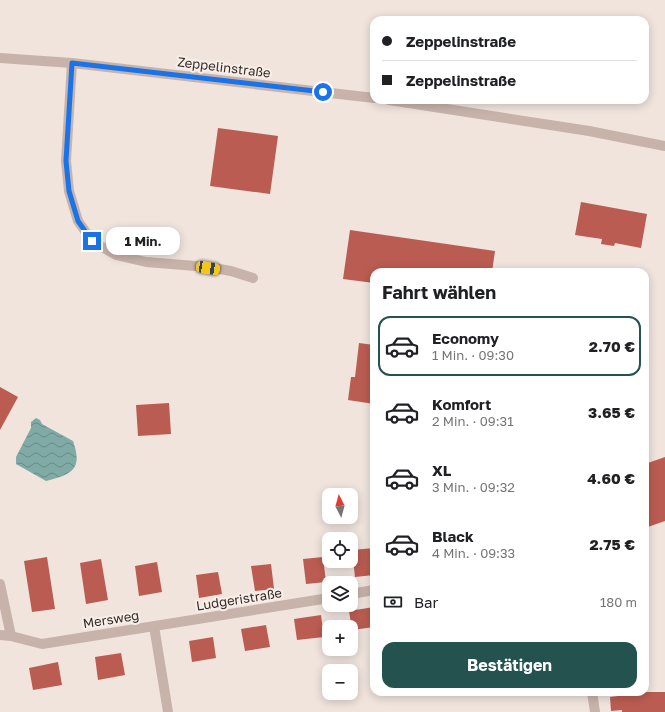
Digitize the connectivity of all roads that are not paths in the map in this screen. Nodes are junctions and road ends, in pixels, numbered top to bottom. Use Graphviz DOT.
graph roads {
  1 [pos="0,58"];
  2 [pos="72,63"];
  3 [pos="370,98"];
  4 [pos="413,104"];
  5 [pos="665,146"];
  6 [pos="253,278"];
  7 [pos="0,584"];
  8 [pos="370,591"];
  9 [pos="358,593"];
  10 [pos="322,599"];
  11 [pos="154,626"];
  12 [pos="0,635"];
  13 [pos="11,636"];
  14 [pos="593,696"];
  15 [pos="168,712"];
  16 [pos="595,712"];
  1 -- 2 [label="street, Zeppelinstraße"];
  2 -- 3 [label="street, Zeppelinstraße"];
  2 -- 6 [label="street"];
  4 -- 5 [label="street"];
  7 -- 13 [label="street"];
  8 -- 9 [label="street"];
  10 -- 11 [label="street, Ludgeristraße"];
  11 -- 13 [label="street, Mersweg"];
  11 -- 15 [label="street, Mersweg"];
  12 -- 13 [label="street, Mersweg"];
  14 -- 16 [label="street"];
}
